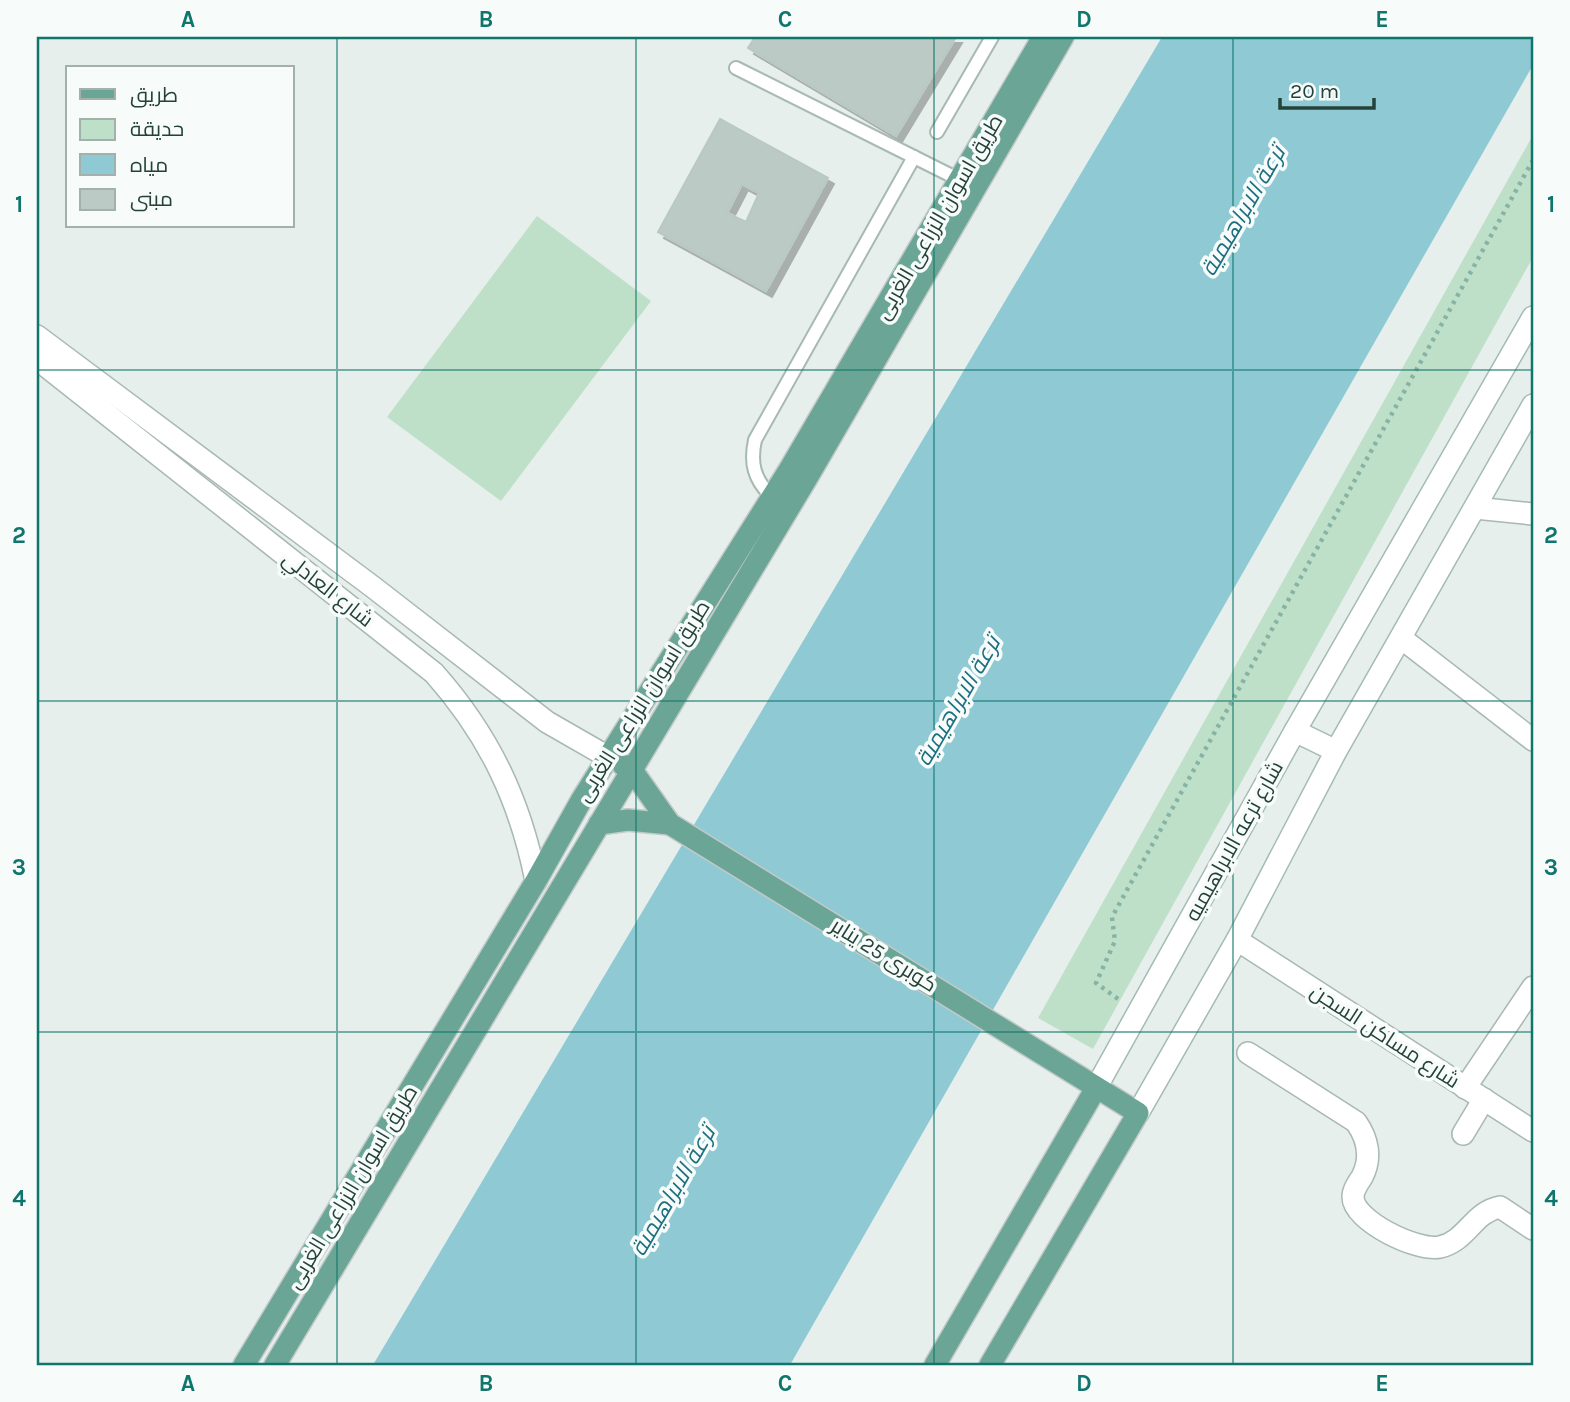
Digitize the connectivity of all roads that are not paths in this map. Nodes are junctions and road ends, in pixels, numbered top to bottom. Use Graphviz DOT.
graph roads {
  1 [pos="992,37"];
  2 [pos="1043,37"];
  3 [pos="1063,37"];
  4 [pos="736,68"];
  5 [pos="937,132"];
  6 [pos="914,157"];
  7 [pos="969,185"];
  8 [pos="1533,317"];
  9 [pos="37,337"];
  10 [pos="37,359"];
  11 [pos="1533,405"];
  12 [pos="771,496"];
  13 [pos="1475,508"];
  14 [pos="1533,514"];
  15 [pos="753,524"];
  16 [pos="772,534"];
  17 [pos="1401,638"];
  18 [pos="1295,731"];
  19 [pos="1533,740"];
  20 [pos="1336,751"];
  21 [pos="608,757"];
  22 [pos="632,771"];
  23 [pos="599,824"];
  24 [pos="670,824"];
  25 [pos="537,881"];
  26 [pos="1237,940"];
  27 [pos="1530,1000"];
  28 [pos="1248,1053"];
  29 [pos="1096,1088"];
  30 [pos="1465,1088"];
  31 [pos="1484,1100"];
  32 [pos="1138,1113"];
  33 [pos="1533,1131"];
  34 [pos="1462,1134"];
  35 [pos="1533,1229"];
  36 [pos="244,1365"];
  37 [pos="275,1365"];
  38 [pos="935,1365"];
  39 [pos="990,1365"];
  1 -- 5 [label="lane"];
  2 -- 7 [label="main road, طريق اسوان الزراعى الغربى"];
  3 -- 7 [label="main road, طريق اسوان الزراعى الغربى"];
  4 -- 6 [label="lane"];
  6 -- 7 [label="lane"];
  6 -- 12 [label="lane"];
  7 -- 12 [label="main road, طريق اسوان الزراعى الغربى"];
  7 -- 16 [label="main road, طريق اسوان الزراعى الغربى"];
  8 -- 18 [label="street, شارع ترعه الابراهيميه"];
  9 -- 21 [label="street, شارع العادلي"];
  10 -- 25 [label="street, شارع العادلي"];
  11 -- 13 [label="street"];
  12 -- 15 [label="main road, طريق اسوان الزراعى الغربى"];
  13 -- 14 [label="street"];
  13 -- 17 [label="street"];
  15 -- 16 [label="main road"];
  15 -- 21 [label="main road, طريق اسوان الزراعى الغربى"];
  16 -- 22 [label="main road, طريق اسوان الزراعى الغربى"];
  17 -- 19 [label="street"];
  17 -- 20 [label="street"];
  18 -- 20 [label="street"];
  18 -- 29 [label="street, شارع ترعه الابراهيميه"];
  20 -- 26 [label="street"];
  21 -- 22 [label="main road"];
  21 -- 25 [label="main road, طريق اسوان الزراعى الغربى"];
  22 -- 23 [label="main road, طريق اسوان الزراعى الغربى"];
  22 -- 24 [label="main road, كوبرى 25 يناير"];
  23 -- 24 [label="main road, كوبرى 25 يناير"];
  23 -- 37 [label="main road, طريق اسوان الزراعى الغربى"];
  24 -- 29 [label="main road, كوبرى 25 يناير"];
  25 -- 36 [label="main road, طريق اسوان الزراعى الغربى"];
  26 -- 30 [label="street, شارع مساكن السجن"];
  26 -- 32 [label="street"];
  27 -- 30 [label="street"];
  28 -- 35 [label="street"];
  29 -- 32 [label="main road, كوبرى 25 يناير"];
  29 -- 38 [label="main road, شارع ترعه الابراهيميه"];
  30 -- 31 [label="street, شارع مساكن السجن"];
  31 -- 33 [label="street, شارع مساكن السجن"];
  31 -- 34 [label="street"];
  32 -- 39 [label="main road"];
}
